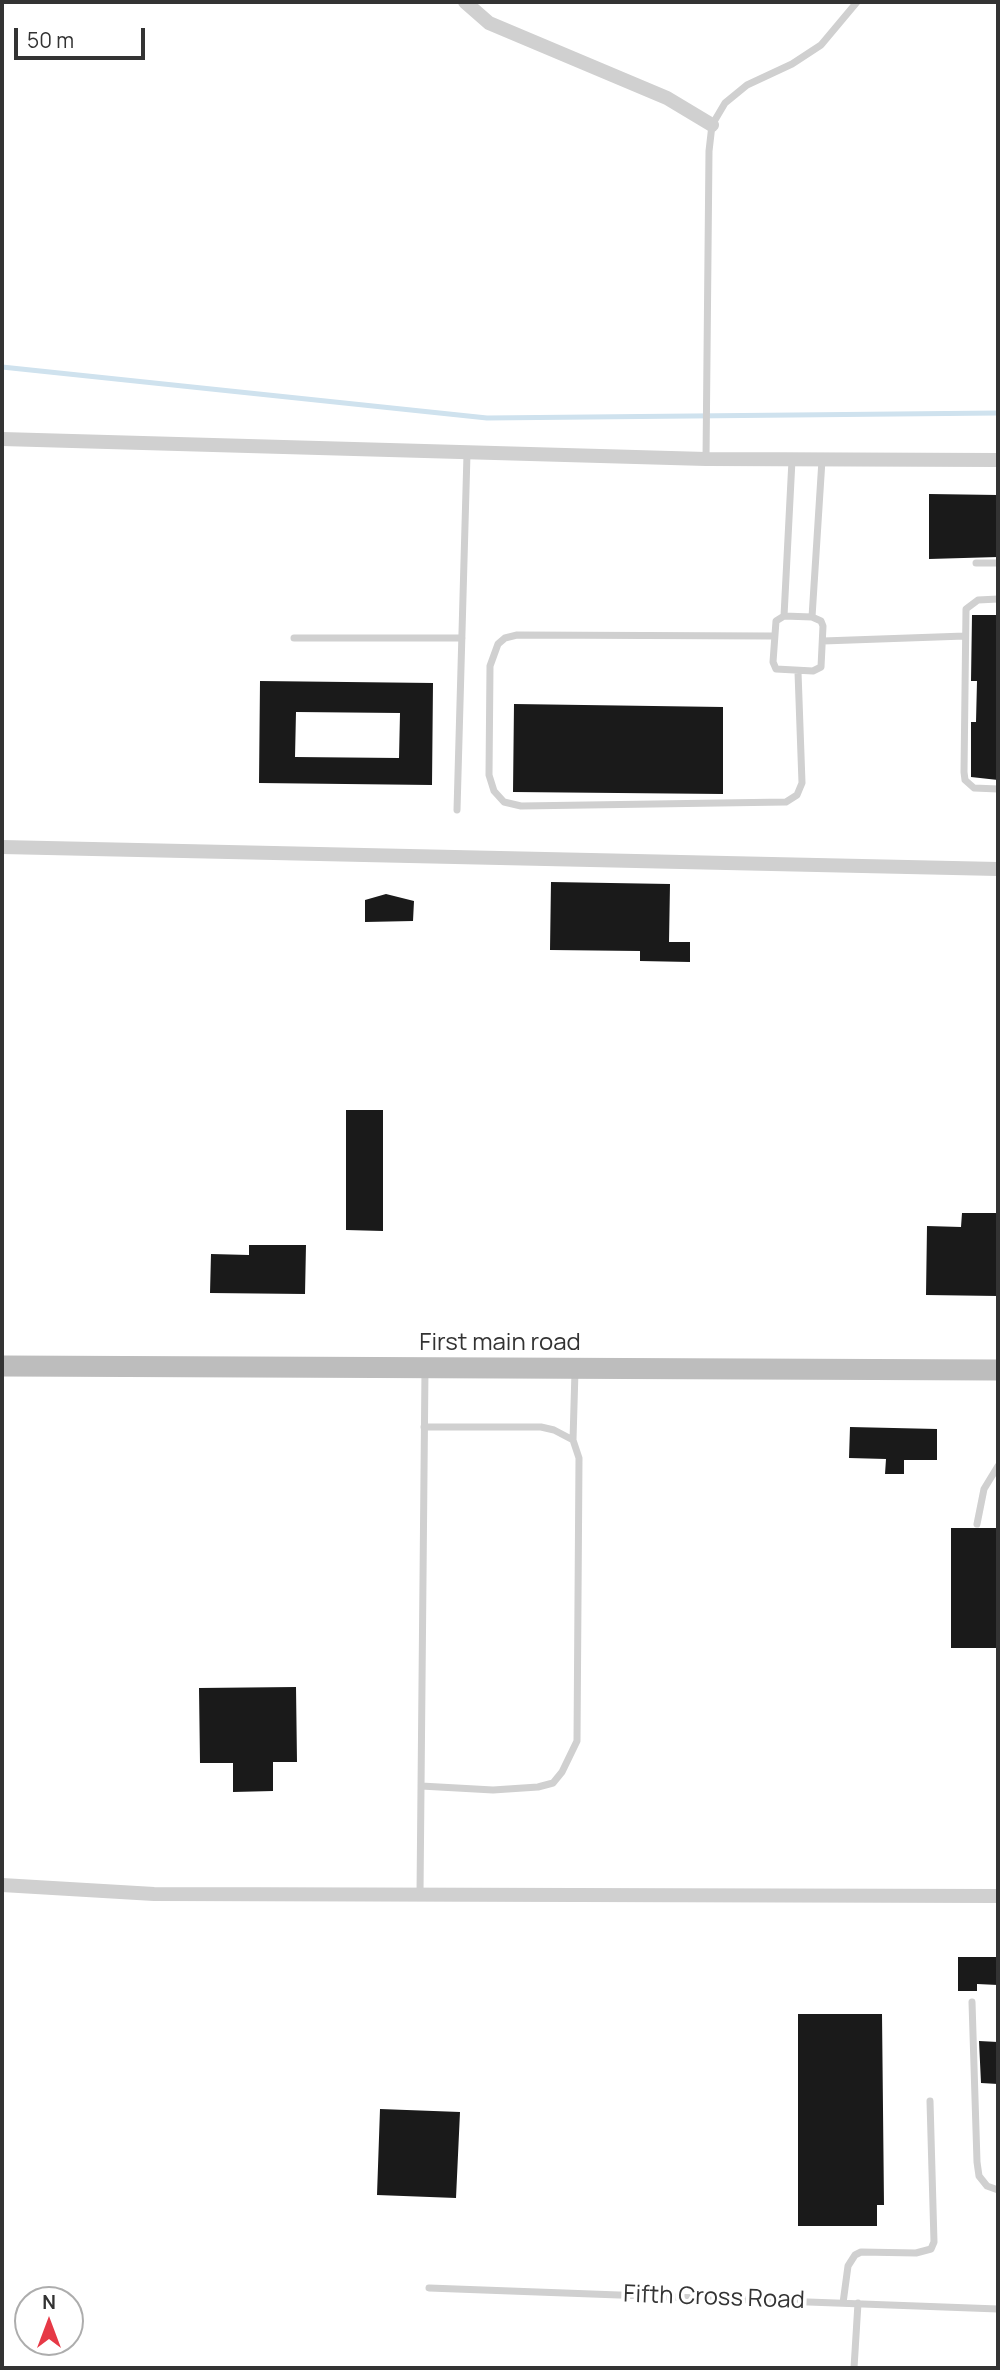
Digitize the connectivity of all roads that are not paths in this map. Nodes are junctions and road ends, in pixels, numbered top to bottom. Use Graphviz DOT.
graph roads {
  1 [pos="465,2"];
  2 [pos="857,2"];
  3 [pos="712,125"];
  4 [pos="2,439"];
  5 [pos="467,454"];
  6 [pos="792,458"];
  7 [pos="706,459"];
  8 [pos="822,460"];
  9 [pos="998,460"];
  10 [pos="976,563"];
  11 [pos="998,563"];
  12 [pos="998,598"];
  13 [pos="783,617"];
  14 [pos="812,617"];
  15 [pos="773,636"];
  16 [pos="965,636"];
  17 [pos="294,638"];
  18 [pos="462,638"];
  19 [pos="823,641"];
  20 [pos="798,672"];
  21 [pos="998,789"];
  22 [pos="457,810"];
  23 [pos="2,847"];
  24 [pos="998,869"];
  25 [pos="2,1366"];
  26 [pos="425,1369"];
  27 [pos="576,1369"];
  28 [pos="998,1370"];
  29 [pos="424,1427"];
  30 [pos="573,1440"];
  31 [pos="998,1466"];
  32 [pos="977,1524"];
  33 [pos="421,1786"];
  34 [pos="2,1885"];
  35 [pos="420,1893"];
  36 [pos="998,1896"];
  37 [pos="972,2002"];
  38 [pos="930,2101"];
  39 [pos="998,2190"];
  40 [pos="429,2288"];
  41 [pos="843,2303"];
  42 [pos="859,2303"];
  43 [pos="998,2309"];
  44 [pos="854,2368"];
  1 -- 3 [label="street"];
  2 -- 3 [label="lane"];
  3 -- 7 [label="lane"];
  4 -- 5 [label="street"];
  5 -- 7 [label="street"];
  5 -- 18 [label="lane"];
  6 -- 7 [label="street"];
  6 -- 8 [label="street"];
  6 -- 13 [label="lane"];
  8 -- 9 [label="street"];
  8 -- 14 [label="lane"];
  10 -- 11 [label="lane"];
  12 -- 16 [label="lane"];
  13 -- 14 [label="lane"];
  13 -- 15 [label="lane"];
  14 -- 19 [label="lane"];
  15 -- 20 [label="lane"];
  15 -- 20 [label="lane"];
  16 -- 19 [label="lane"];
  16 -- 21 [label="lane"];
  17 -- 18 [label="lane"];
  18 -- 22 [label="lane"];
  19 -- 20 [label="lane"];
  23 -- 24 [label="street"];
  25 -- 26 [label="street, First main road"];
  26 -- 27 [label="street, First main road"];
  26 -- 29 [label="lane"];
  27 -- 28 [label="street, First main road"];
  27 -- 30 [label="lane"];
  29 -- 30 [label="lane"];
  29 -- 33 [label="lane"];
  30 -- 33 [label="lane"];
  31 -- 32 [label="lane"];
  33 -- 35 [label="lane"];
  34 -- 35 [label="street"];
  35 -- 36 [label="street"];
  37 -- 39 [label="lane"];
  38 -- 41 [label="lane"];
  40 -- 41 [label="lane, Fifth Cross Road"];
  41 -- 42 [label="lane, Fifth Cross Road"];
  42 -- 43 [label="lane, Fifth Cross Road"];
  42 -- 44 [label="lane"];
}
